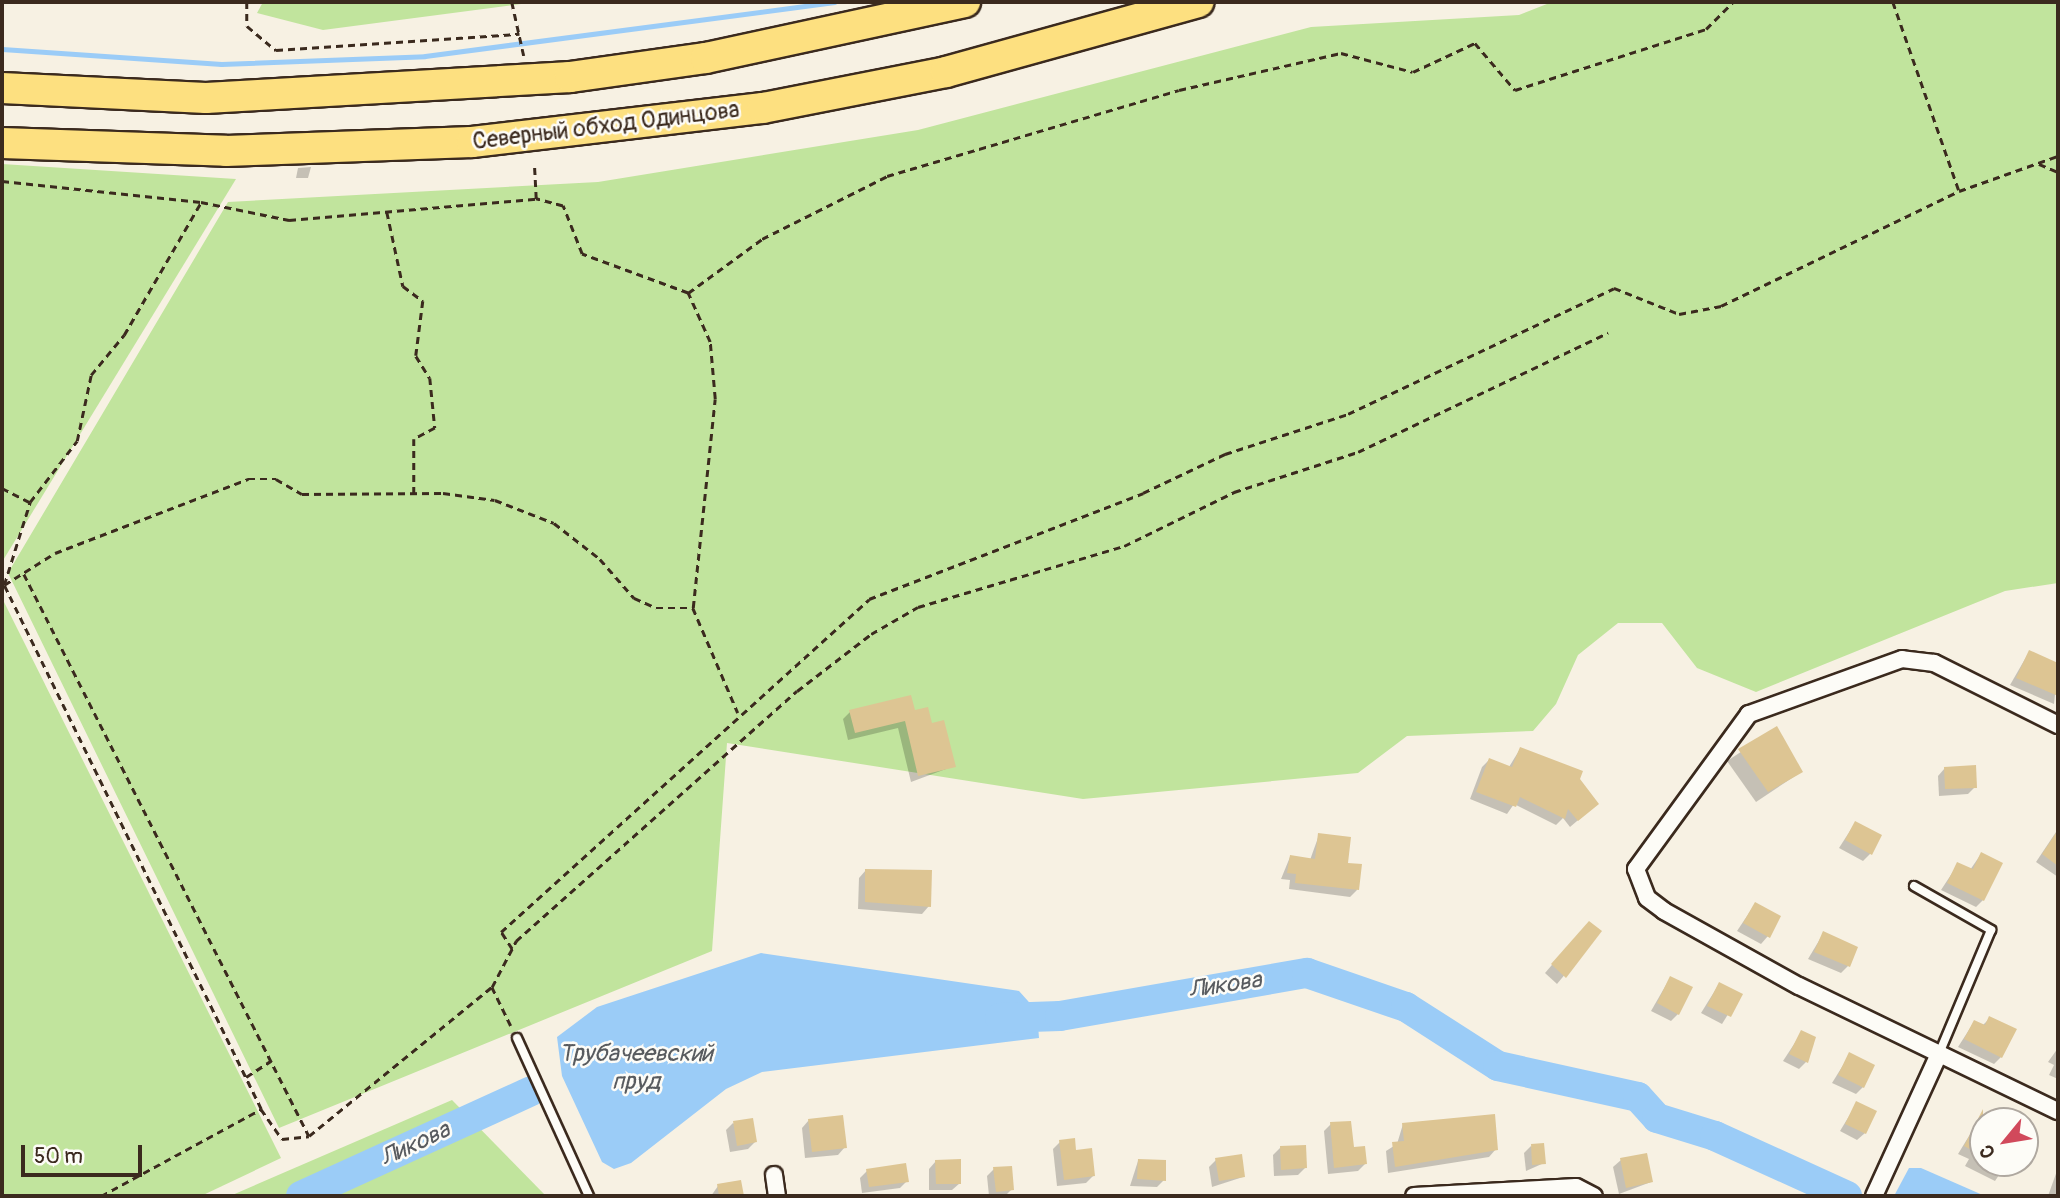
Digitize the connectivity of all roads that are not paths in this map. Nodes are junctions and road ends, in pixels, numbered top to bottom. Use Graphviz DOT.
graph roads {
  1 [pos="965,2"];
  2 [pos="1198,2"];
  3 [pos="2,88"];
  4 [pos="2,143"];
  5 [pos="2058,725"];
  6 [pos="1914,886"];
  7 [pos="517,1038"];
  8 [pos="1939,1054"];
  9 [pos="2058,1111"];
  10 [pos="774,1175"];
  11 [pos="589,1196"];
  12 [pos="777,1196"];
  13 [pos="1414,1196"];
  14 [pos="1594,1196"];
  15 [pos="1874,1196"];
  1 -- 3 [label="highway"];
  2 -- 4 [label="highway, Северный обход Одинцова"];
  5 -- 8 [label="street"];
  6 -- 8 [label="lane"];
  7 -- 11 [label="lane"];
  8 -- 9 [label="street"];
  8 -- 15 [label="street"];
  10 -- 12 [label="street"];
  13 -- 14 [label="street"];
}
